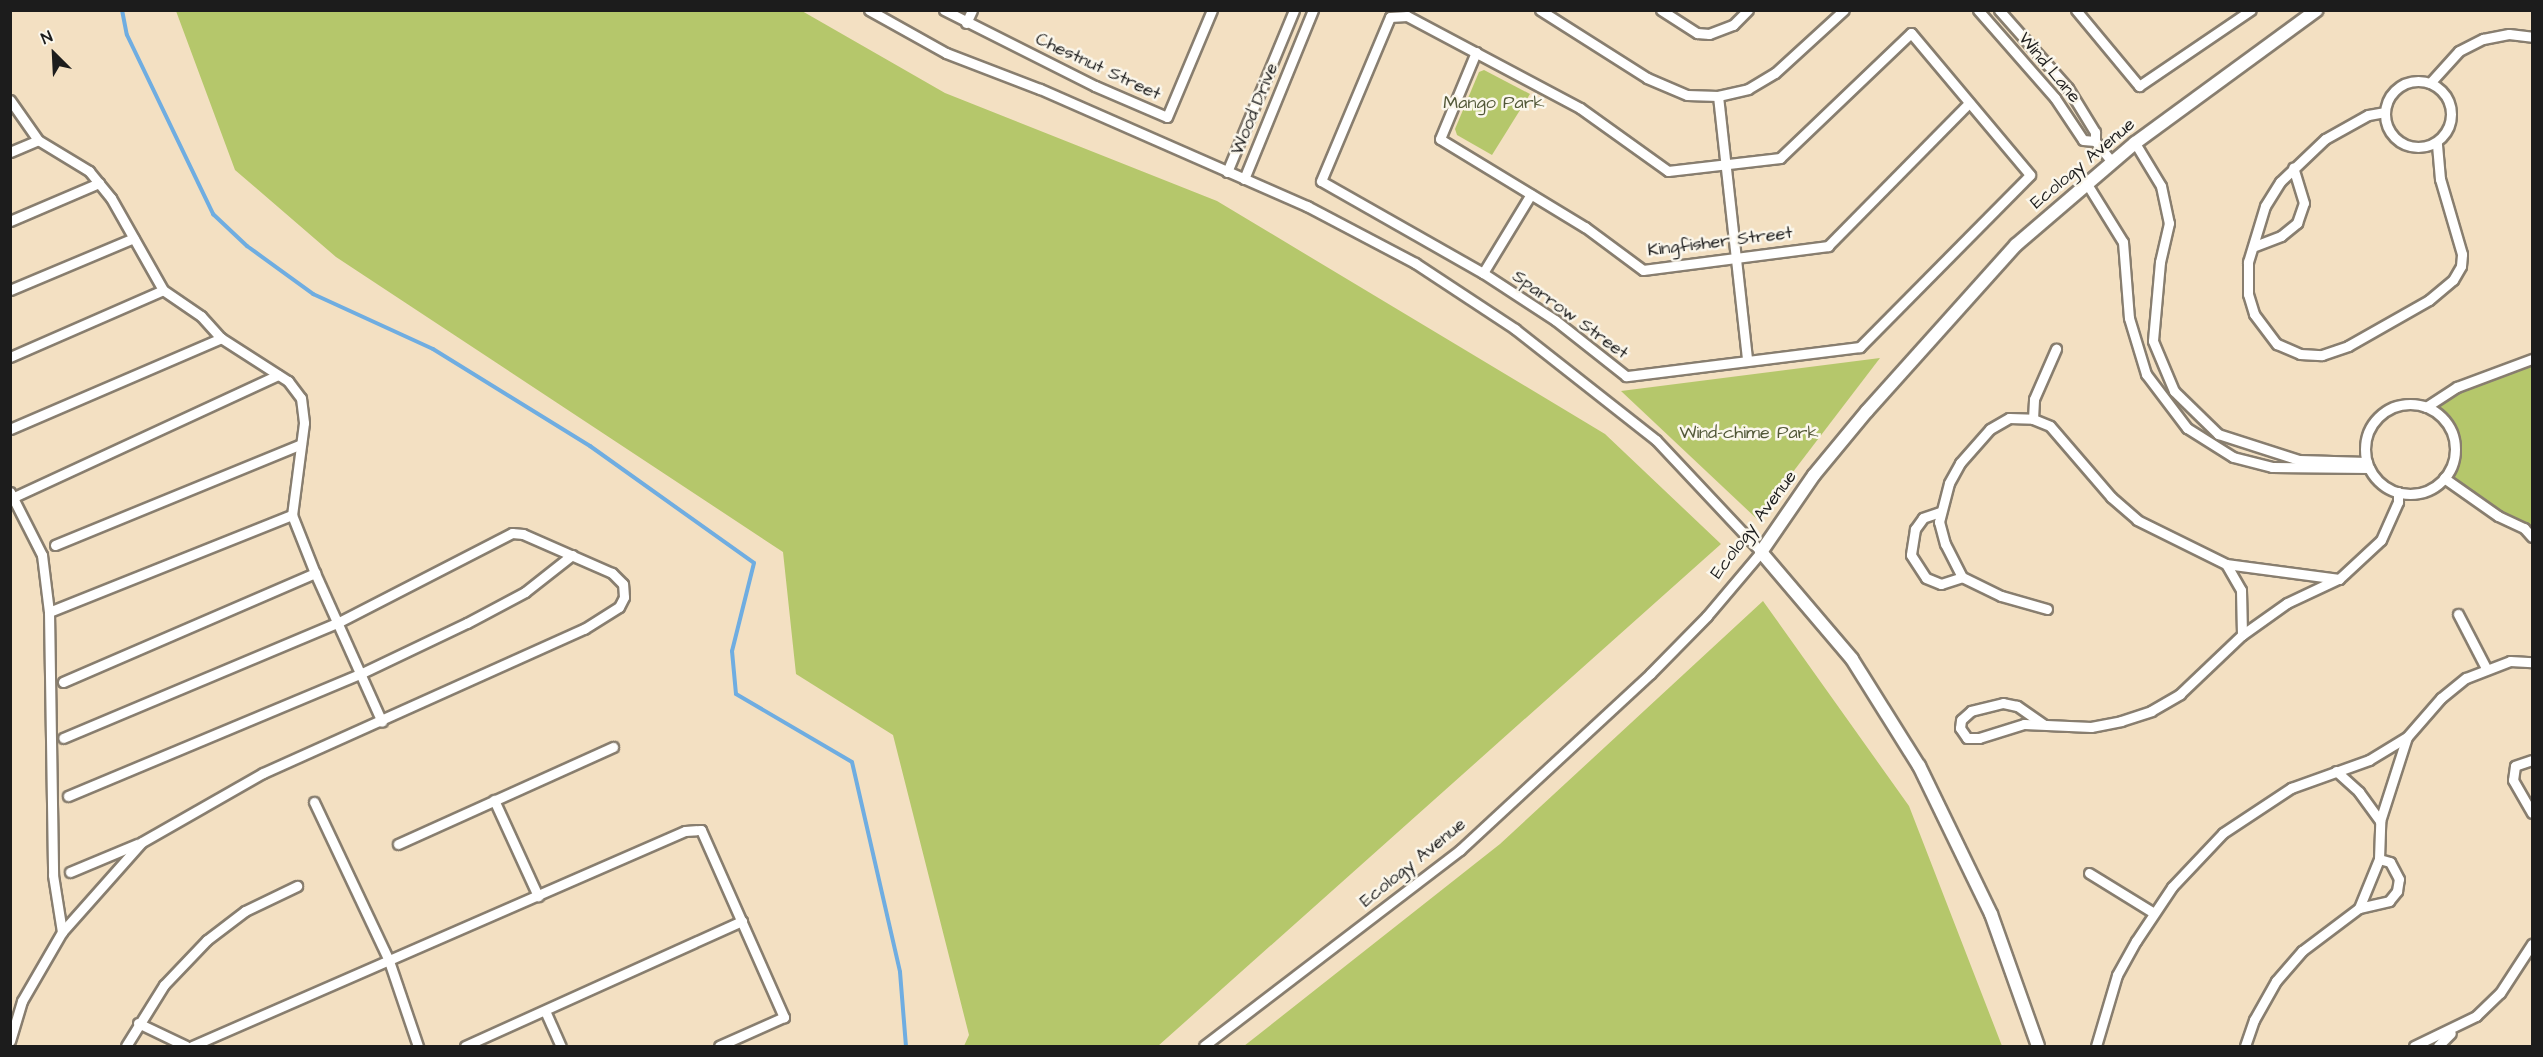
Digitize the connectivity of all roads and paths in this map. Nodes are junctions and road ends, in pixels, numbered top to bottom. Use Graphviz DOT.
graph roads {
  1 [pos="869,10"];
  2 [pos="944,10"];
  3 [pos="972,10"];
  4 [pos="1212,10"];
  5 [pos="1294,10"];
  6 [pos="1313,10"];
  7 [pos="1540,10"];
  8 [pos="1661,10"];
  9 [pos="1748,10"];
  10 [pos="1844,10"];
  11 [pos="1978,10"];
  12 [pos="1999,10"];
  13 [pos="2251,10"];
  14 [pos="2317,10"];
  15 [pos="2080,12"];
  16 [pos="966,23"];
  17 [pos="2532,37"];
  18 [pos="1279,46"];
  19 [pos="1296,52"];
  20 [pos="1476,52"];
  21 [pos="2430,83"];
  22 [pos="1718,96"];
  23 [pos="10,100"];
  24 [pos="1969,103"];
  25 [pos="2385,112"];
  26 [pos="38,140"];
  27 [pos="2096,141"];
  28 [pos="2436,142"];
  29 [pos="2135,143"];
  30 [pos="10,152"];
  31 [pos="2112,162"];
  32 [pos="1724,164"];
  33 [pos="2293,168"];
  34 [pos="1227,172"];
  35 [pos="1244,179"];
  36 [pos="99,183"];
  37 [pos="2087,184"];
  38 [pos="1531,194"];
  39 [pos="10,221"];
  40 [pos="134,238"];
  41 [pos="2255,246"];
  42 [pos="1735,258"];
  43 [pos="1483,273"];
  44 [pos="10,290"];
  45 [pos="163,290"];
  46 [pos="221,338"];
  47 [pos="2056,349"];
  48 [pos="10,357"];
  49 [pos="2532,359"];
  50 [pos="1748,360"];
  51 [pos="279,375"];
  52 [pos="2426,407"];
  53 [pos="2033,419"];
  54 [pos="10,429"];
  55 [pos="301,444"];
  56 [pos="2368,465"];
  57 [pos="2444,478"];
  58 [pos="2397,492"];
  59 [pos="12,494"];
  60 [pos="1940,512"];
  61 [pos="292,515"];
  62 [pos="2532,537"];
  63 [pos="55,545"];
  64 [pos="1761,552"];
  65 [pos="572,555"];
  66 [pos="2226,564"];
  67 [pos="315,573"];
  68 [pos="1962,577"];
  69 [pos="2339,579"];
  70 [pos="2047,609"];
  71 [pos="49,612"];
  72 [pos="2458,614"];
  73 [pos="339,622"];
  74 [pos="2242,635"];
  75 [pos="2531,663"];
  76 [pos="2486,668"];
  77 [pos="362,673"];
  78 [pos="63,682"];
  79 [pos="382,722"];
  80 [pos="2043,724"];
  81 [pos="2407,737"];
  82 [pos="63,738"];
  83 [pos="613,747"];
  84 [pos="2532,760"];
  85 [pos="2336,771"];
  86 [pos="68,796"];
  87 [pos="494,800"];
  88 [pos="314,802"];
  89 [pos="2532,813"];
  90 [pos="2380,821"];
  91 [pos="142,842"];
  92 [pos="398,844"];
  93 [pos="2379,859"];
  94 [pos="70,872"];
  95 [pos="2089,873"];
  96 [pos="297,886"];
  97 [pos="538,896"];
  98 [pos="2359,908"];
  99 [pos="2154,913"];
  100 [pos="742,921"];
  101 [pos="63,932"];
  102 [pos="2532,944"];
  103 [pos="389,961"];
  104 [pos="546,1012"];
  105 [pos="138,1023"];
  106 [pos="2453,1030"];
  107 [pos="10,1041"];
  108 [pos="126,1047"];
  109 [pos="186,1047"];
  110 [pos="192,1047"];
  111 [pos="418,1047"];
  112 [pos="465,1047"];
  113 [pos="561,1047"];
  114 [pos="719,1047"];
  115 [pos="1204,1047"];
  116 [pos="2037,1047"];
  117 [pos="2096,1047"];
  118 [pos="2245,1047"];
  119 [pos="2414,1047"];
  120 [pos="2439,1047"];
  1 -- 34 [label="street"];
  2 -- 16 [label="street, Chestnut Street"];
  3 -- 16 [label="street"];
  4 -- 16 [label="street, Chestnut Street"];
  5 -- 18 [label="street, Wood Drive"];
  6 -- 19 [label="street, Wood Drive"];
  7 -- 22 [label="street"];
  8 -- 9 [label="street"];
  10 -- 22 [label="street"];
  11 -- 27 [label="street, Wind Lane"];
  12 -- 27 [label="street, Wind Lane"];
  13 -- 15 [label="street"];
  14 -- 29 [label="street, Ecology Avenue"];
  17 -- 21 [label="street"];
  18 -- 19 [label="street, Wood Drive"];
  18 -- 34 [label="street, Wood Drive"];
  19 -- 35 [label="street, Wood Drive"];
  20 -- 32 [label="street, Sparrow Street"];
  20 -- 38 [label="street, Kingfisher Street"];
  20 -- 43 [label="street, Sparrow Street"];
  21 -- 25 [label="street"];
  21 -- 28 [label="street"];
  22 -- 32 [label="street"];
  23 -- 26 [label="street"];
  24 -- 32 [label="street, Sparrow Street"];
  24 -- 42 [label="street, Kingfisher Street"];
  24 -- 50 [label="street, Sparrow Street"];
  25 -- 28 [label="street"];
  25 -- 33 [label="street"];
  26 -- 30 [label="street"];
  26 -- 36 [label="street"];
  27 -- 31 [label="street, Wind Lane"];
  28 -- 41 [label="street"];
  29 -- 31 [label="street, Ecology Avenue"];
  29 -- 56 [label="street"];
  31 -- 37 [label="street, Ecology Avenue"];
  32 -- 42 [label="street"];
  33 -- 41 [label="street"];
  33 -- 41 [label="street"];
  34 -- 35 [label="street"];
  35 -- 64 [label="street"];
  36 -- 39 [label="street"];
  36 -- 40 [label="street"];
  37 -- 56 [label="street"];
  37 -- 64 [label="street, Ecology Avenue"];
  38 -- 42 [label="street, Kingfisher Street"];
  38 -- 43 [label="street"];
  40 -- 44 [label="street"];
  40 -- 45 [label="street"];
  42 -- 50 [label="street"];
  43 -- 50 [label="street, Sparrow Street"];
  45 -- 46 [label="street"];
  45 -- 48 [label="street"];
  46 -- 51 [label="street"];
  46 -- 54 [label="street"];
  47 -- 53 [label="street"];
  49 -- 52 [label="street"];
  51 -- 55 [label="street"];
  51 -- 59 [label="street"];
  52 -- 56 [label="street"];
  52 -- 57 [label="street"];
  53 -- 60 [label="street"];
  53 -- 66 [label="street"];
  55 -- 61 [label="street"];
  55 -- 63 [label="street"];
  56 -- 58 [label="street"];
  57 -- 58 [label="street"];
  57 -- 62 [label="street"];
  58 -- 69 [label="street"];
  59 -- 71 [label="street"];
  60 -- 68 [label="street"];
  60 -- 68 [label="street"];
  61 -- 67 [label="street"];
  61 -- 71 [label="street"];
  64 -- 115 [label="street, Ecology Avenue"];
  64 -- 116 [label="street"];
  65 -- 73 [label="street"];
  65 -- 77 [label="street"];
  65 -- 79 [label="street"];
  66 -- 69 [label="street"];
  66 -- 74 [label="street"];
  67 -- 73 [label="street"];
  67 -- 78 [label="street"];
  68 -- 70 [label="street"];
  69 -- 74 [label="street"];
  71 -- 101 [label="street"];
  72 -- 76 [label="street"];
  73 -- 77 [label="street"];
  73 -- 82 [label="street"];
  74 -- 80 [label="street"];
  75 -- 76 [label="street"];
  76 -- 81 [label="street"];
  77 -- 79 [label="street"];
  77 -- 86 [label="street"];
  79 -- 91 [label="street"];
  80 -- 80 [label="street"];
  81 -- 85 [label="street"];
  81 -- 90 [label="street"];
  83 -- 87 [label="street"];
  84 -- 89 [label="street"];
  85 -- 90 [label="street"];
  85 -- 99 [label="street"];
  87 -- 92 [label="street"];
  87 -- 97 [label="street"];
  88 -- 103 [label="street"];
  90 -- 93 [label="street"];
  91 -- 94 [label="street"];
  91 -- 101 [label="street"];
  93 -- 98 [label="street"];
  93 -- 98 [label="street"];
  95 -- 99 [label="street"];
  96 -- 105 [label="street"];
  97 -- 100 [label="street"];
  97 -- 103 [label="street"];
  98 -- 118 [label="street"];
  99 -- 117 [label="street"];
  100 -- 104 [label="street"];
  100 -- 114 [label="street"];
  101 -- 107 [label="street"];
  102 -- 106 [label="street"];
  103 -- 110 [label="street"];
  103 -- 111 [label="street"];
  104 -- 112 [label="street"];
  104 -- 113 [label="street"];
  105 -- 108 [label="street"];
  105 -- 109 [label="street"];
  106 -- 119 [label="street"];
  106 -- 120 [label="street"];
}
